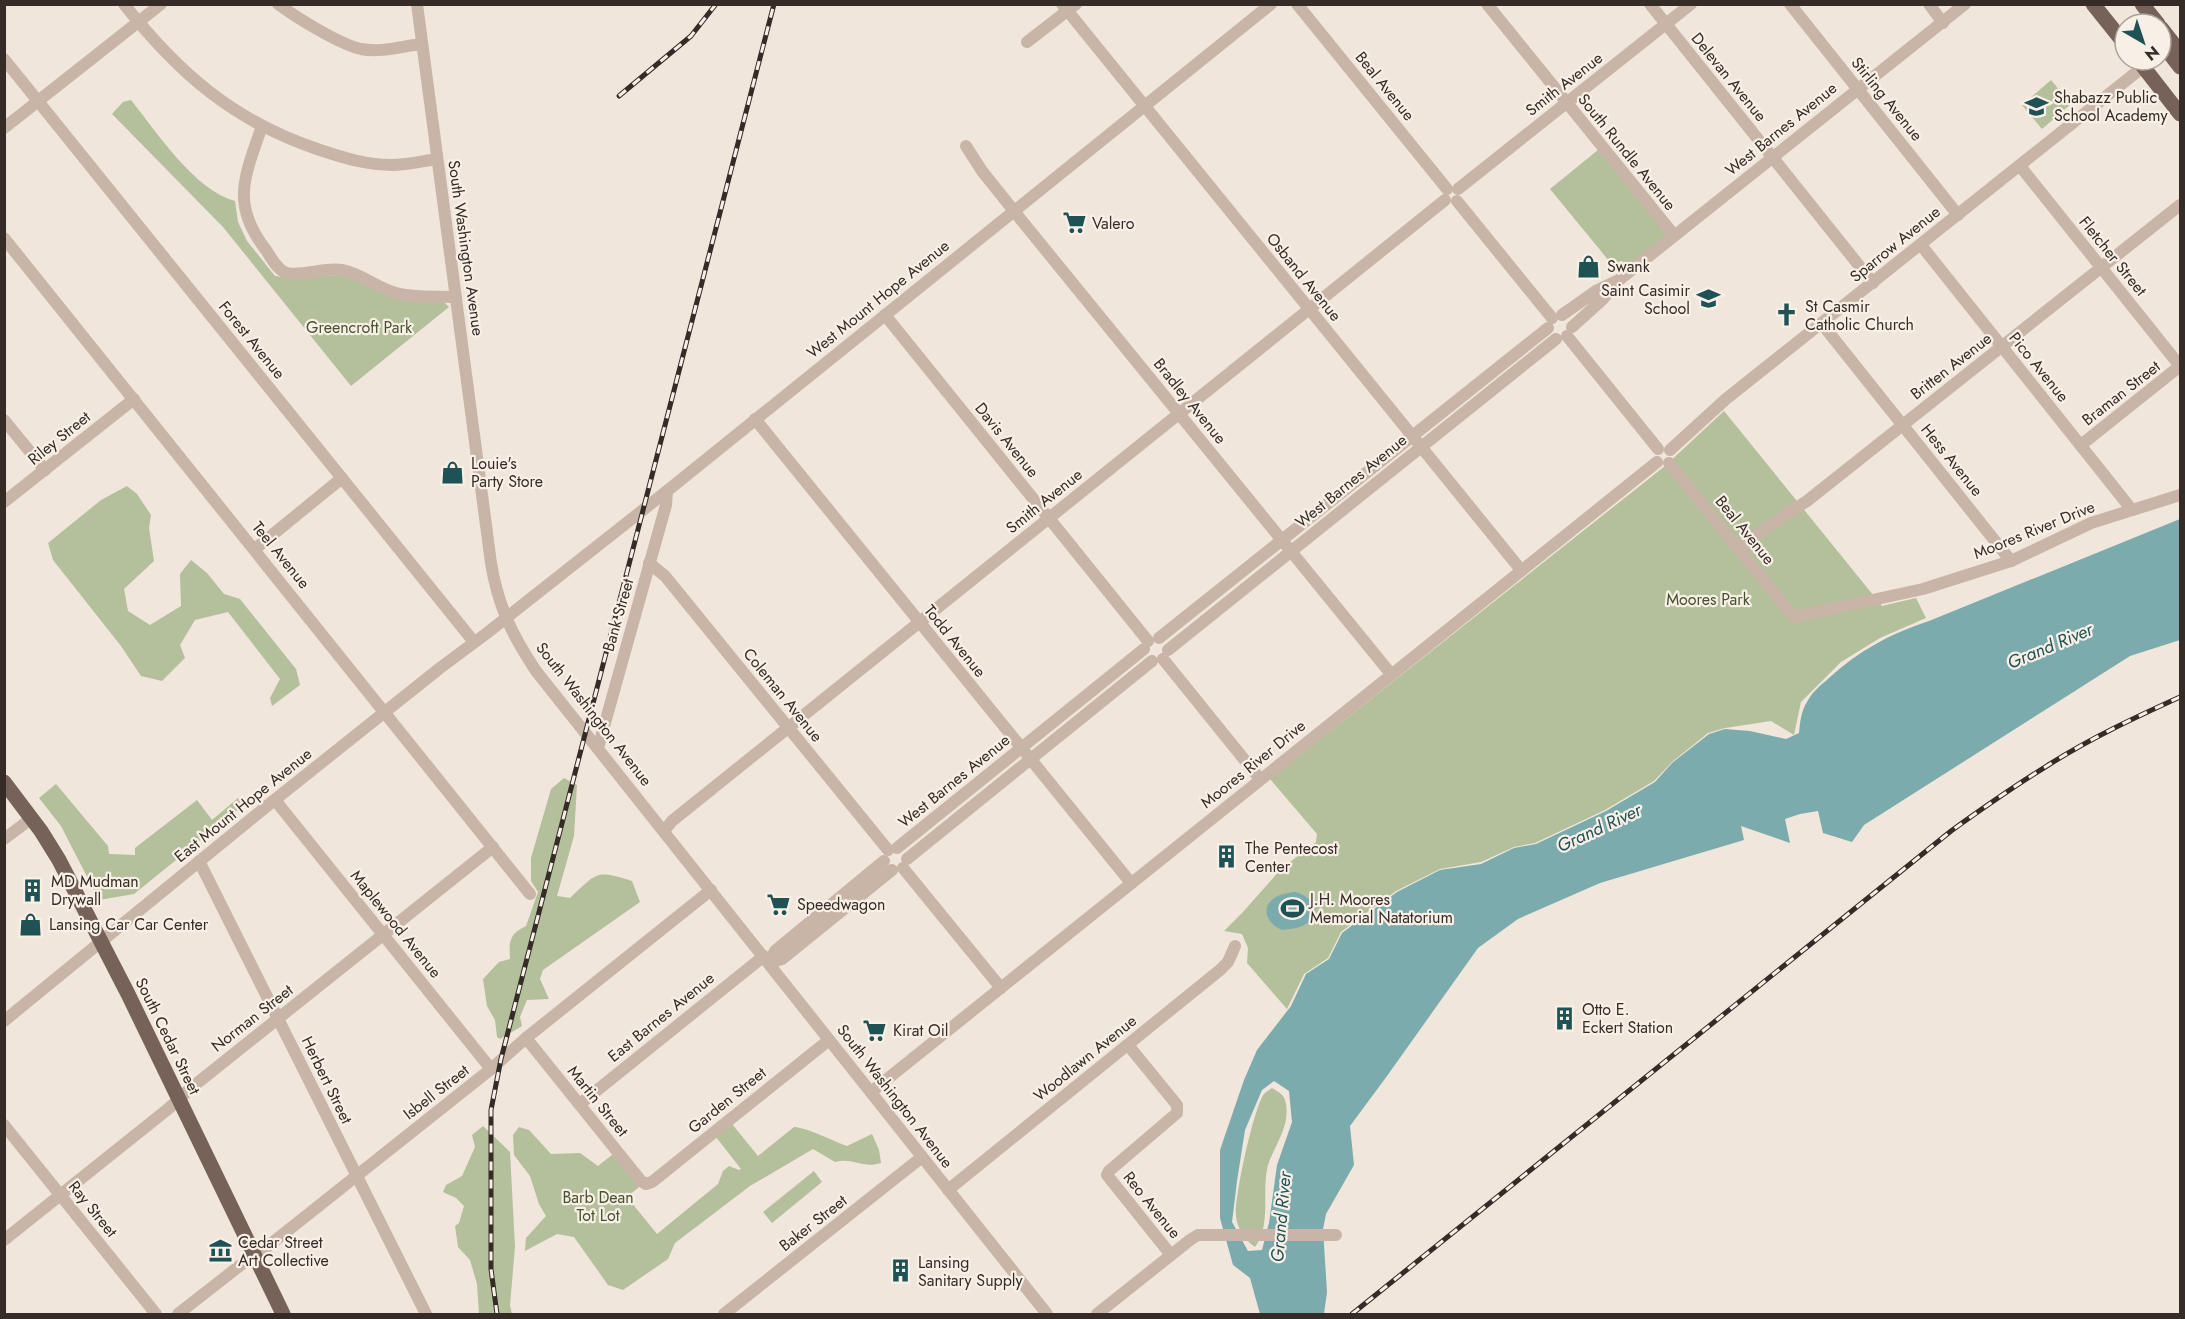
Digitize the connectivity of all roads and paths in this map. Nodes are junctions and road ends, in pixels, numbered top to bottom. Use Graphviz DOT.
graph roads {
  1 [pos="124,4"];
  2 [pos="161,4"];
  3 [pos="278,4"];
  4 [pos="417,4"];
  5 [pos="1271,4"];
  6 [pos="1297,4"];
  7 [pos="1487,4"];
  8 [pos="1650,4"];
  9 [pos="1691,4"];
  10 [pos="1790,4"];
  11 [pos="1929,4"];
  12 [pos="1965,4"];
  13 [pos="2093,4"];
  14 [pos="1068,7"];
  15 [pos="138,22"];
  16 [pos="1944,23"];
  17 [pos="1666,25"];
  18 [pos="2113,29"];
  19 [pos="1028,42"];
  20 [pos="422,44"];
  21 [pos="4,59"];
  22 [pos="2130,72"];
  23 [pos="2150,72"];
  24 [pos="1858,90"];
  25 [pos="39,101"];
  26 [pos="1567,104"];
  27 [pos="1145,107"];
  28 [pos="2181,114"];
  29 [pos="262,126"];
  30 [pos="4,128"];
  31 [pos="966,146"];
  32 [pos="437,159"];
  33 [pos="1773,159"];
  34 [pos="2020,166"];
  35 [pos="1452,195"];
  36 [pos="2181,205"];
  37 [pos="1014,211"];
  38 [pos="1958,215"];
  39 [pos="1674,236"];
  40 [pos="4,238"];
  41 [pos="1921,244"];
  42 [pos="2102,268"];
  43 [pos="1619,280"];
  44 [pos="1873,283"];
  45 [pos="456,297"];
  46 [pos="1310,310"];
  47 [pos="885,315"];
  48 [pos="1554,320"];
  49 [pos="1822,324"];
  50 [pos="1565,334"];
  51 [pos="2002,347"];
  52 [pos="2181,366"];
  53 [pos="134,399"];
  54 [pos="1179,414"];
  55 [pos="4,420"];
  56 [pos="755,420"];
  57 [pos="1903,425"];
  58 [pos="1412,436"];
  59 [pos="2081,445"];
  60 [pos="1420,447"];
  61 [pos="1664,456"];
  62 [pos="45,470"];
  63 [pos="342,478"];
  64 [pos="667,491"];
  65 [pos="2181,495"];
  66 [pos="4,502"];
  67 [pos="2132,510"];
  68 [pos="1049,518"];
  69 [pos="1281,540"];
  70 [pos="255,549"];
  71 [pos="1740,549"];
  72 [pos="1290,552"];
  73 [pos="2011,561"];
  74 [pos="649,563"];
  75 [pos="1521,570"];
  76 [pos="1794,617"];
  77 [pos="505,618"];
  78 [pos="919,622"];
  79 [pos="474,642"];
  80 [pos="1150,643"];
  81 [pos="1161,656"];
  82 [pos="1390,674"];
  83 [pos="385,712"];
  84 [pos="789,727"];
  85 [pos="598,748"];
  86 [pos="1021,749"];
  87 [pos="1030,760"];
  88 [pos="1260,779"];
  89 [pos="4,782"];
  90 [pos="275,800"];
  91 [pos="32,818"];
  92 [pos="664,831"];
  93 [pos="4,839"];
  94 [pos="493,847"];
  95 [pos="895,860"];
  96 [pos="199,861"];
  97 [pos="1131,884"];
  98 [pos="711,890"];
  99 [pos="530,894"];
  100 [pos="383,935"];
  101 [pos="101,942"];
  102 [pos="1234,946"];
  103 [pos="767,959"];
  104 [pos="1001,988"];
  105 [pos="278,1018"];
  106 [pos="4,1021"];
  107 [pos="526,1038"];
  108 [pos="829,1040"];
  109 [pos="1128,1045"];
  110 [pos="491,1069"];
  111 [pos="872,1092"];
  112 [pos="179,1098"];
  113 [pos="580,1104"];
  114 [pos="4,1125"];
  115 [pos="922,1157"];
  116 [pos="356,1176"];
  117 [pos="646,1184"];
  118 [pos="948,1190"];
  119 [pos="61,1195"];
  120 [pos="1335,1235"];
  121 [pos="4,1240"];
  122 [pos="254,1255"];
  123 [pos="1171,1255"];
  124 [pos="156,1314"];
  125 [pos="178,1314"];
  126 [pos="283,1314"];
  127 [pos="426,1314"];
  128 [pos="724,1314"];
  129 [pos="1047,1314"];
  130 [pos="1097,1314"];
  1 -- 15 [label="street"];
  2 -- 15 [label="street"];
  3 -- 20 [label="street"];
  4 -- 20 [label="street, South Washington Avenue"];
  5 -- 27 [label="street, West Mount Hope Avenue"];
  6 -- 35 [label="street, Beal Avenue"];
  7 -- 26 [label="street, South Rundle Avenue"];
  8 -- 17 [label="street, Delevan Avenue"];
  9 -- 17 [label="street, Smith Avenue"];
  10 -- 24 [label="street, Stirling Avenue"];
  11 -- 16 [label="street"];
  12 -- 16 [label="street, West Barnes Avenue"];
  13 -- 18 [label="main road"];
  14 -- 19 [label="street"];
  14 -- 27 [label="street, Osband Avenue"];
  15 -- 25 [label="street"];
  15 -- 29 [label="street"];
  16 -- 24 [label="street, West Barnes Avenue"];
  17 -- 26 [label="street, Smith Avenue"];
  17 -- 33 [label="street, Delevan Avenue"];
  20 -- 32 [label="street, South Washington Avenue"];
  21 -- 25 [label="street, Forest Avenue"];
  22 -- 34 [label="street, Sparrow Avenue"];
  23 -- 28 [label="main road"];
  24 -- 33 [label="street, West Barnes Avenue"];
  24 -- 38 [label="street, Stirling Avenue"];
  25 -- 30 [label="street"];
  25 -- 63 [label="street, Forest Avenue"];
  26 -- 35 [label="street, Smith Avenue"];
  26 -- 39 [label="street, South Rundle Avenue"];
  27 -- 37 [label="street, West Mount Hope Avenue"];
  27 -- 46 [label="street, Osband Avenue"];
  29 -- 32 [label="street"];
  29 -- 45 [label="street"];
  31 -- 37 [label="street, Bradley Avenue"];
  32 -- 45 [label="street, South Washington Avenue"];
  33 -- 39 [label="street, West Barnes Avenue"];
  33 -- 44 [label="street, Delevan Avenue"];
  34 -- 38 [label="street, Sparrow Avenue"];
  34 -- 42 [label="street, Fletcher Street"];
  35 -- 46 [label="street, Smith Avenue"];
  35 -- 48 [label="street, Beal Avenue"];
  36 -- 42 [label="street, Britten Avenue"];
  37 -- 47 [label="street, West Mount Hope Avenue"];
  37 -- 54 [label="street, Bradley Avenue"];
  38 -- 41 [label="street, Sparrow Avenue"];
  39 -- 43 [label="street, West Barnes Avenue"];
  40 -- 53 [label="street, Teel Avenue"];
  41 -- 44 [label="street, Sparrow Avenue"];
  41 -- 51 [label="street, Pico Avenue"];
  42 -- 51 [label="street, Britten Avenue"];
  42 -- 52 [label="street, Fletcher Street"];
  43 -- 48 [label="street, West Barnes Avenue"];
  43 -- 50 [label="street, West Barnes Avenue"];
  44 -- 49 [label="street, Sparrow Avenue"];
  45 -- 77 [label="street, South Washington Avenue"];
  46 -- 54 [label="street, Smith Avenue"];
  46 -- 58 [label="street, Osband Avenue"];
  47 -- 56 [label="street, West Mount Hope Avenue"];
  47 -- 68 [label="street, Davis Avenue"];
  48 -- 50 [label="street"];
  48 -- 50 [label="street"];
  48 -- 58 [label="street, West Barnes Avenue"];
  49 -- 57 [label="street, Hess Avenue"];
  49 -- 61 [label="street, Sparrow Avenue"];
  50 -- 60 [label="street, West Barnes Avenue"];
  50 -- 61 [label="street, Beal Avenue"];
  51 -- 57 [label="street, Britten Avenue"];
  51 -- 59 [label="street, Pico Avenue"];
  52 -- 59 [label="street, Braman Street"];
  53 -- 62 [label="street, Riley Street"];
  53 -- 70 [label="street, Teel Avenue"];
  54 -- 68 [label="street, Smith Avenue"];
  54 -- 69 [label="street, Bradley Avenue"];
  55 -- 62 [label="street"];
  56 -- 64 [label="street, West Mount Hope Avenue"];
  56 -- 78 [label="street, Todd Avenue"];
  57 -- 71 [label="street, Britten Avenue"];
  57 -- 73 [label="street, Hess Avenue"];
  58 -- 60 [label="street, Osband Avenue"];
  58 -- 69 [label="street, West Barnes Avenue"];
  59 -- 67 [label="street, Pico Avenue"];
  60 -- 72 [label="street, West Barnes Avenue"];
  60 -- 75 [label="street, Osband Avenue"];
  61 -- 71 [label="street, Beal Avenue"];
  61 -- 75 [label="street, Moores River Drive"];
  62 -- 66 [label="street, Riley Street"];
  63 -- 70 [label="street"];
  63 -- 79 [label="street, Forest Avenue"];
  64 -- 74 [label="street, Bank Street"];
  64 -- 77 [label="street, West Mount Hope Avenue"];
  65 -- 67 [label="street, Moores River Drive"];
  67 -- 73 [label="street, Moores River Drive"];
  68 -- 78 [label="street, Smith Avenue"];
  68 -- 80 [label="street, Davis Avenue"];
  69 -- 72 [label="street, Bradley Avenue"];
  69 -- 80 [label="street, West Barnes Avenue"];
  70 -- 83 [label="street, Teel Avenue"];
  71 -- 76 [label="street, Beal Avenue"];
  72 -- 81 [label="street, West Barnes Avenue"];
  72 -- 82 [label="street, Bradley Avenue"];
  73 -- 76 [label="street, Moores River Drive"];
  74 -- 84 [label="street, Coleman Avenue"];
  74 -- 85 [label="street, Bank Street"];
  75 -- 82 [label="street, Moores River Drive"];
  77 -- 79 [label="street, East Mount Hope Avenue"];
  77 -- 85 [label="street, South Washington Avenue"];
  78 -- 84 [label="street, Smith Avenue"];
  78 -- 86 [label="street, Todd Avenue"];
  79 -- 83 [label="street, East Mount Hope Avenue"];
  80 -- 81 [label="street"];
  80 -- 81 [label="street"];
  80 -- 86 [label="street, West Barnes Avenue"];
  81 -- 87 [label="street, West Barnes Avenue"];
  81 -- 88 [label="street"];
  82 -- 88 [label="street, Moores River Drive"];
  83 -- 90 [label="street, East Mount Hope Avenue"];
  83 -- 94 [label="street, Teel Avenue"];
  84 -- 92 [label="street, Smith Avenue"];
  84 -- 95 [label="street, Coleman Avenue"];
  85 -- 92 [label="street, South Washington Avenue"];
  86 -- 87 [label="street, Todd Avenue"];
  86 -- 95 [label="street, West Barnes Avenue"];
  87 -- 95 [label="street, West Barnes Avenue"];
  87 -- 97 [label="street, Todd Avenue"];
  88 -- 97 [label="street, Moores River Drive"];
  89 -- 91 [label="main road, South Cedar Street"];
  90 -- 96 [label="street, East Mount Hope Avenue"];
  90 -- 100 [label="street, Maplewood Avenue"];
  91 -- 93 [label="street"];
  91 -- 101 [label="main road, South Cedar Street"];
  92 -- 98 [label="street, South Washington Avenue"];
  94 -- 99 [label="street, Teel Avenue"];
  94 -- 100 [label="street, Norman Street"];
  95 -- 103 [label="street, West Barnes Avenue"];
  95 -- 104 [label="street, Coleman Avenue"];
  96 -- 101 [label="street, East Mount Hope Avenue"];
  96 -- 105 [label="street, Herbert Street"];
  97 -- 104 [label="street, Moores River Drive"];
  98 -- 103 [label="street, South Washington Avenue"];
  98 -- 107 [label="street, Isbell Street"];
  100 -- 105 [label="street, Norman Street"];
  100 -- 110 [label="street, Maplewood Avenue"];
  101 -- 106 [label="street, East Mount Hope Avenue"];
  101 -- 112 [label="main road, South Cedar Street"];
  102 -- 109 [label="street, Woodlawn Avenue"];
  103 -- 108 [label="street, South Washington Avenue"];
  103 -- 113 [label="street, East Barnes Avenue"];
  104 -- 111 [label="street, Moores River Drive"];
  105 -- 112 [label="street, Norman Street"];
  105 -- 116 [label="street, Herbert Street"];
  107 -- 110 [label="street, Isbell Street"];
  107 -- 113 [label="street, Martin Street"];
  108 -- 111 [label="street, South Washington Avenue"];
  108 -- 117 [label="street, Garden Street"];
  109 -- 118 [label="street, Woodlawn Avenue"];
  109 -- 123 [label="street, Reo Avenue"];
  110 -- 116 [label="street, Isbell Street"];
  111 -- 115 [label="street, South Washington Avenue"];
  112 -- 119 [label="street, Norman Street"];
  112 -- 122 [label="main road, South Cedar Street"];
  113 -- 117 [label="street, Martin Street"];
  114 -- 119 [label="street, Ray Street"];
  115 -- 118 [label="street, South Washington Avenue"];
  115 -- 128 [label="street, Baker Street"];
  116 -- 122 [label="street, Isbell Street"];
  116 -- 127 [label="street, Herbert Street"];
  118 -- 129 [label="street, South Washington Avenue"];
  119 -- 121 [label="street, Norman Street"];
  119 -- 124 [label="street, Ray Street"];
  120 -- 123 [label="street"];
  122 -- 125 [label="street, Isbell Street"];
  122 -- 126 [label="main road, South Cedar Street"];
  123 -- 130 [label="street"];
}
